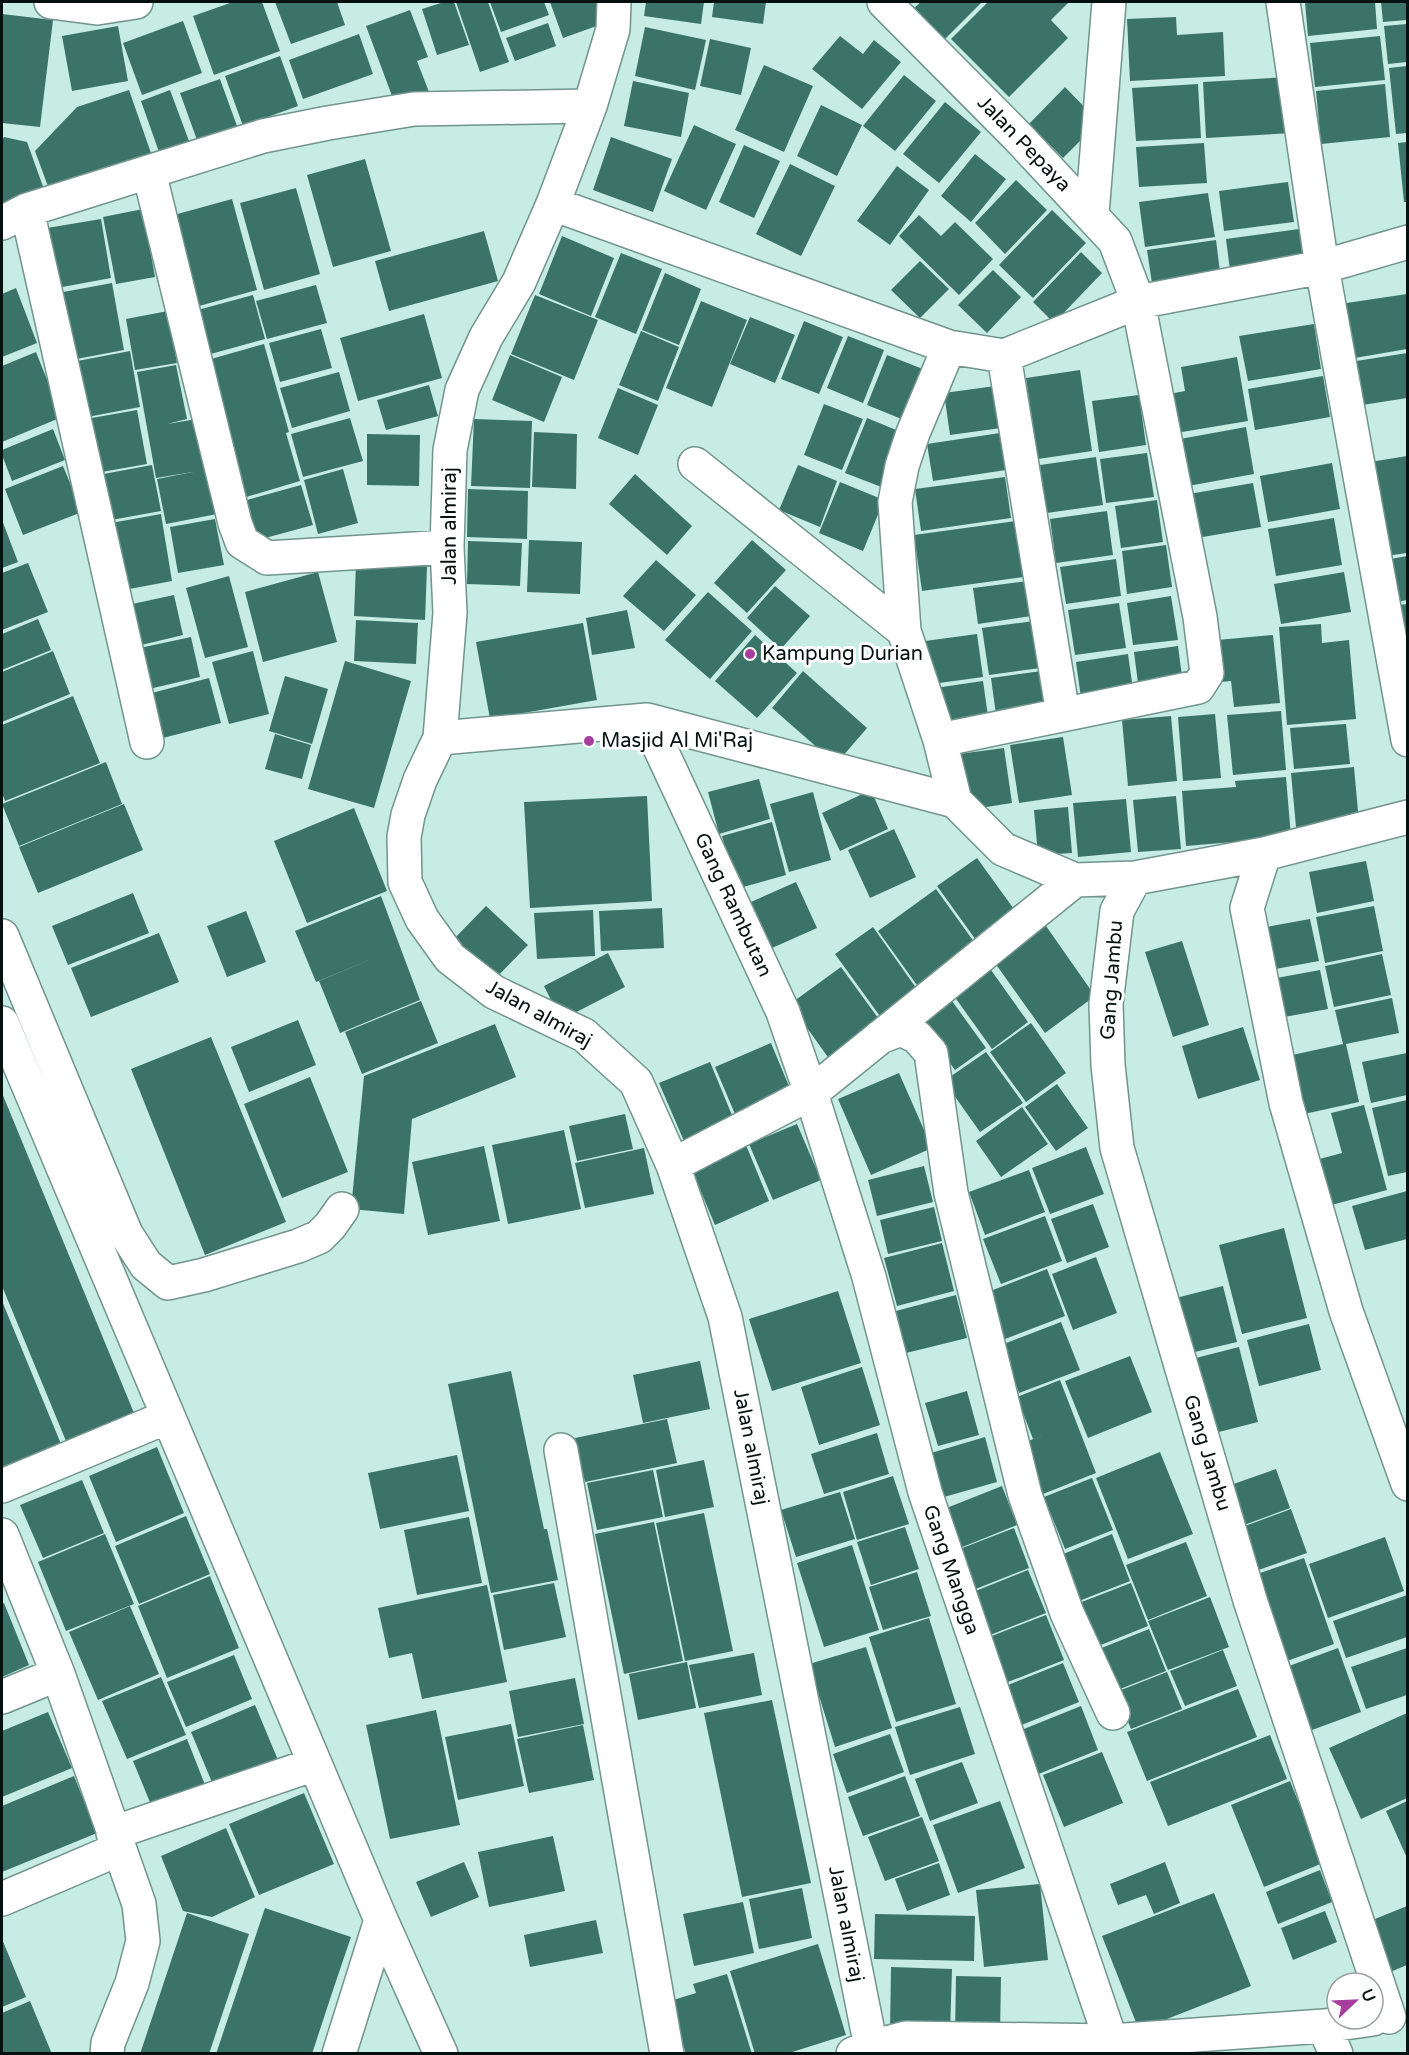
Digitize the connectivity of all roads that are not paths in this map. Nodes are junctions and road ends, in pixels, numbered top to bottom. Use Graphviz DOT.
graph roads {
  1 [pos="51,2"];
  2 [pos="136,2"];
  3 [pos="614,2"];
  4 [pos="884,2"];
  5 [pos="1110,2"];
  6 [pos="1283,2"];
  7 [pos="590,106"];
  8 [pos="150,171"];
  9 [pos="553,204"];
  10 [pos="1092,214"];
  11 [pos="14,217"];
  12 [pos="1407,242"];
  13 [pos="1322,267"];
  14 [pos="1138,302"];
  15 [pos="949,347"];
  16 [pos="1004,356"];
  17 [pos="694,464"];
  18 [pos="447,547"];
  19 [pos="904,631"];
  20 [pos="1063,714"];
  21 [pos="647,720"];
  22 [pos="440,738"];
  23 [pos="940,740"];
  24 [pos="1407,740"];
  25 [pos="147,742"];
  26 [pos="955,801"];
  27 [pos="1407,817"];
  28 [pos="1264,854"];
  29 [pos="1135,878"];
  30 [pos="1075,880"];
  31 [pos="2,936"];
  32 [pos="2,1023"];
  33 [pos="880,1037"];
  34 [pos="811,1092"];
  35 [pos="673,1165"];
  36 [pos="342,1209"];
  37 [pos="167,1417"];
  38 [pos="561,1450"];
  39 [pos="1406,1474"];
  40 [pos="2,1486"];
  41 [pos="2,1535"];
  42 [pos="58,1674"];
  43 [pos="2,1697"];
  44 [pos="1113,1713"];
  45 [pos="315,1764"];
  46 [pos="116,1841"];
  47 [pos="2,1899"];
  48 [pos="381,1920"];
  49 [pos="1386,2018"];
  50 [pos="1330,2039"];
  51 [pos="1111,2041"];
  52 [pos="908,2046"];
  53 [pos="1001,2046"];
  54 [pos="100,2050"];
  55 [pos="862,2050"];
  56 [pos="339,2054"];
  57 [pos="441,2054"];
  58 [pos="667,2054"];
  1 -- 2 [label="street"];
  3 -- 7 [label="street, Jalan almiraj"];
  4 -- 10 [label="street, Jalan Pepaya"];
  5 -- 10 [label="street"];
  6 -- 13 [label="street"];
  7 -- 8 [label="street"];
  7 -- 9 [label="street, Jalan almiraj"];
  8 -- 11 [label="street"];
  8 -- 18 [label="street"];
  9 -- 15 [label="street"];
  9 -- 18 [label="street, Jalan almiraj"];
  10 -- 14 [label="street, Jalan Pepaya"];
  11 -- 25 [label="street"];
  12 -- 13 [label="street"];
  13 -- 14 [label="street"];
  13 -- 24 [label="street"];
  14 -- 16 [label="street"];
  14 -- 20 [label="street, Jalan Pepaya"];
  15 -- 16 [label="street"];
  15 -- 19 [label="street"];
  16 -- 20 [label="street"];
  17 -- 19 [label="street"];
  18 -- 22 [label="street, Jalan almiraj"];
  19 -- 23 [label="street"];
  20 -- 23 [label="street, Jalan Pepaya"];
  21 -- 22 [label="street"];
  21 -- 26 [label="street"];
  21 -- 34 [label="street, Gang Rambutan"];
  22 -- 35 [label="street, Jalan almiraj"];
  23 -- 26 [label="street"];
  26 -- 30 [label="street"];
  27 -- 28 [label="street"];
  28 -- 29 [label="street"];
  28 -- 39 [label="street"];
  29 -- 30 [label="street"];
  29 -- 49 [label="street, Gang Jambu"];
  30 -- 33 [label="street"];
  31 -- 36 [label="street"];
  32 -- 37 [label="street"];
  33 -- 34 [label="street"];
  33 -- 44 [label="street"];
  34 -- 35 [label="street"];
  34 -- 51 [label="street, Gang Mangga"];
  35 -- 55 [label="street, Jalan almiraj"];
  37 -- 40 [label="street"];
  37 -- 45 [label="street"];
  38 -- 58 [label="street"];
  41 -- 42 [label="street"];
  42 -- 43 [label="street"];
  42 -- 46 [label="street"];
  45 -- 46 [label="street"];
  45 -- 48 [label="street"];
  46 -- 47 [label="street"];
  46 -- 54 [label="street"];
  48 -- 56 [label="street"];
  48 -- 57 [label="street"];
  49 -- 50 [label="street"];
  50 -- 51 [label="street"];
  51 -- 53 [label="street"];
  52 -- 53 [label="street"];
  52 -- 55 [label="street"];
}
